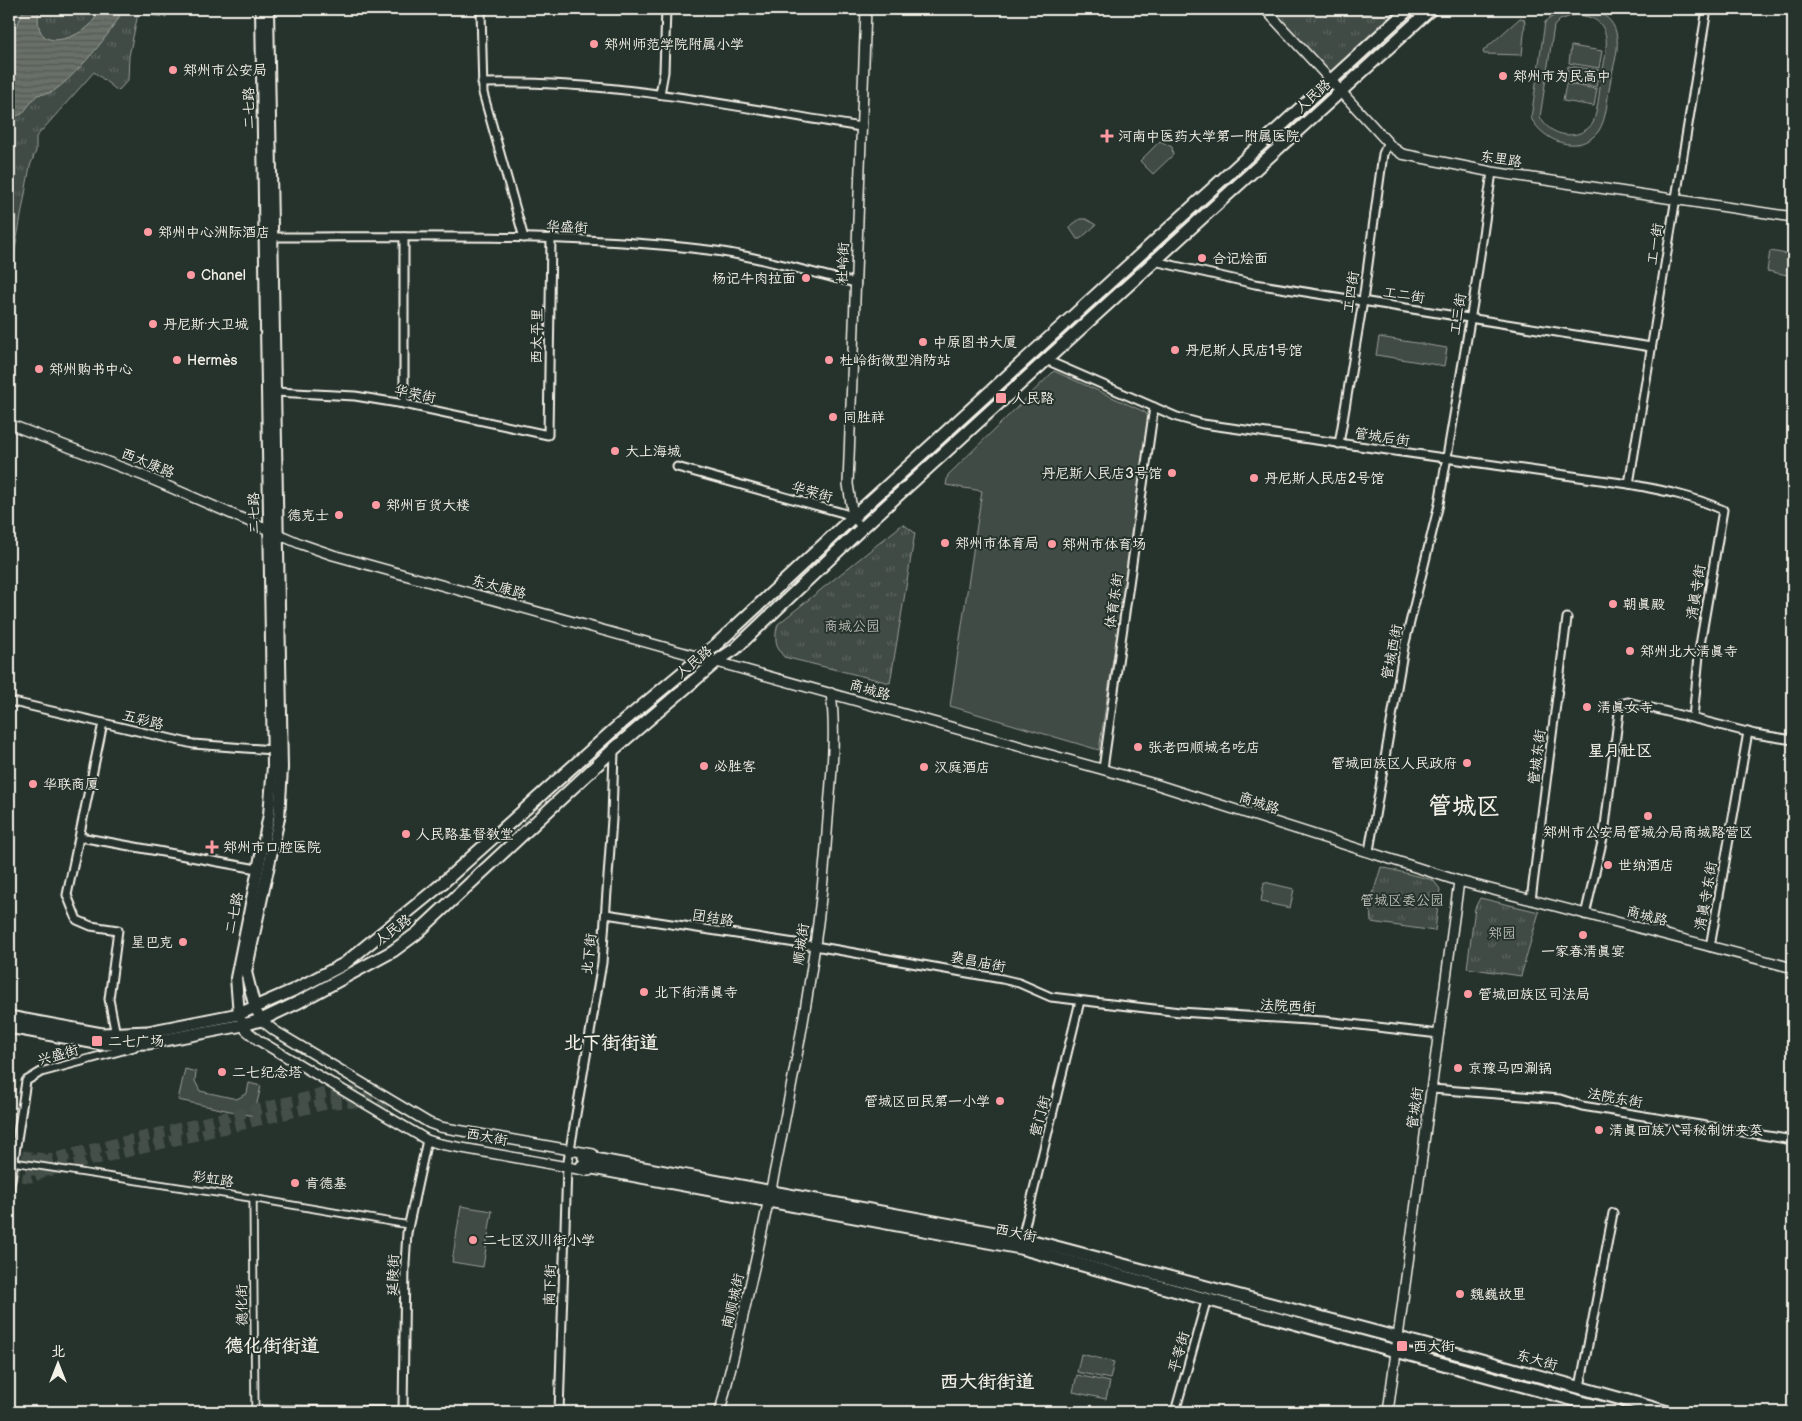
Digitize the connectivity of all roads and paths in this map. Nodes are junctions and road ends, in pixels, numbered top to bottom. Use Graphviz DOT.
graph roads {
  1 [pos="261,9"];
  2 [pos="268,9"];
  3 [pos="481,9"];
  4 [pos="666,9"];
  5 [pos="866,9"];
  6 [pos="1264,9"];
  7 [pos="1394,9"];
  8 [pos="1408,9"];
  9 [pos="1431,9"];
  10 [pos="1707,9"];
  11 [pos="1330,81"];
  12 [pos="482,83"];
  13 [pos="1340,92"];
  14 [pos="660,94"];
  15 [pos="861,127"];
  16 [pos="1388,143"];
  17 [pos="1492,172"];
  18 [pos="1675,199"];
  19 [pos="1793,217"];
  20 [pos="274,237"];
  21 [pos="404,237"];
  22 [pos="524,238"];
  23 [pos="551,238"];
  24 [pos="1154,261"];
  25 [pos="856,283"];
  26 [pos="1363,301"];
  27 [pos="1470,318"];
  28 [pos="1651,347"];
  29 [pos="1046,360"];
  30 [pos="275,392"];
  31 [pos="404,404"];
  32 [pos="1154,407"];
  33 [pos="9,424"];
  34 [pos="548,435"];
  35 [pos="1339,444"];
  36 [pos="1447,459"];
  37 [pos="677,467"];
  38 [pos="1629,484"];
  39 [pos="1722,510"];
  40 [pos="852,517"];
  41 [pos="862,528"];
  42 [pos="272,531"];
  43 [pos="1567,618"];
  44 [pos="700,656"];
  45 [pos="717,661"];
  46 [pos="831,693"];
  47 [pos="9,701"];
  48 [pos="1693,718"];
  49 [pos="103,723"];
  50 [pos="1748,732"];
  51 [pos="1793,740"];
  52 [pos="614,749"];
  53 [pos="273,750"];
  54 [pos="1103,770"];
  55 [pos="80,837"];
  56 [pos="1369,851"];
  57 [pos="257,869"];
  58 [pos="1459,880"];
  59 [pos="1531,900"];
  60 [pos="606,914"];
  61 [pos="1585,915"];
  62 [pos="815,946"];
  63 [pos="1710,947"];
  64 [pos="1793,968"];
  65 [pos="1080,1001"];
  66 [pos="1135,1007"];
  67 [pos="255,1008"];
  68 [pos="239,1014"];
  69 [pos="9,1017"];
  70 [pos="262,1020"];
  71 [pos="243,1025"];
  72 [pos="9,1027"];
  73 [pos="116,1034"];
  74 [pos="1439,1034"];
  75 [pos="149,1043"];
  76 [pos="1432,1089"];
  77 [pos="427,1140"];
  78 [pos="1793,1140"];
  79 [pos="569,1158"];
  80 [pos="13,1162"];
  81 [pos="583,1162"];
  82 [pos="9,1192"];
  83 [pos="770,1195"];
  84 [pos="253,1198"];
  85 [pos="1614,1213"];
  86 [pos="409,1225"];
  87 [pos="1022,1238"];
  88 [pos="1207,1298"];
  89 [pos="1398,1338"];
  90 [pos="1396,1351"];
  91 [pos="1580,1387"];
  92 [pos="255,1411"];
  93 [pos="403,1411"];
  94 [pos="559,1412"];
  95 [pos="720,1412"];
  96 [pos="1175,1412"];
  97 [pos="1388,1412"];
  98 [pos="1618,1412"];
  99 [pos="1668,1412"];
  1 -- 42 [label="main road, 二七路"];
  2 -- 20 [label="main road, 二七路"];
  3 -- 12 [label="street"];
  4 -- 14 [label="street"];
  5 -- 15 [label="street, 杜岭街"];
  6 -- 11 [label="street, 东里路"];
  7 -- 8 [label="street"];
  8 -- 11 [label="main road, 人民路"];
  9 -- 13 [label="main road, 人民路"];
  10 -- 18 [label="street, 工一街"];
  11 -- 13 [label="street, 东里路"];
  11 -- 40 [label="main road, 人民路"];
  12 -- 14 [label="street"];
  12 -- 22 [label="street"];
  13 -- 16 [label="street, 东里路"];
  13 -- 24 [label="main road, 人民路"];
  14 -- 15 [label="street"];
  15 -- 25 [label="street, 杜岭街"];
  16 -- 17 [label="street, 东里路"];
  16 -- 26 [label="street, 工四街"];
  17 -- 18 [label="street, 东里路"];
  17 -- 27 [label="street, 工三街"];
  18 -- 19 [label="street, 东里路"];
  18 -- 28 [label="street, 工一街"];
  20 -- 21 [label="street, 华盛街"];
  20 -- 30 [label="main road, 二七路"];
  21 -- 22 [label="street, 华盛街"];
  21 -- 31 [label="street"];
  22 -- 23 [label="street, 华盛街"];
  23 -- 25 [label="street, 华盛街"];
  23 -- 34 [label="street, 西太平里"];
  24 -- 26 [label="street, 工二街"];
  24 -- 29 [label="main road, 人民路"];
  25 -- 40 [label="street, 杜岭街"];
  26 -- 27 [label="street, 工二街"];
  26 -- 35 [label="street, 工四街"];
  27 -- 28 [label="street, 工二街"];
  27 -- 36 [label="street, 工三街"];
  28 -- 38 [label="street, 工一街"];
  29 -- 32 [label="street, 管城后街"];
  29 -- 41 [label="main road, 人民路"];
  30 -- 31 [label="street, 华荣街"];
  30 -- 42 [label="main road, 二七路"];
  31 -- 34 [label="street, 华荣街"];
  32 -- 35 [label="street, 管城后街"];
  32 -- 54 [label="street, 体育东街"];
  33 -- 42 [label="street, 西太康路"];
  35 -- 36 [label="street, 管城后街"];
  36 -- 38 [label="street, 管城后街"];
  36 -- 56 [label="street, 管城西街"];
  37 -- 40 [label="street, 华荣街"];
  38 -- 39 [label="street, 管城后街"];
  39 -- 48 [label="street, 清真寺街"];
  40 -- 41 [label="street"];
  40 -- 44 [label="main road, 人民路"];
  41 -- 45 [label="main road, 人民路"];
  42 -- 44 [label="street, 东太康路"];
  42 -- 53 [label="main road, 二七路"];
  42 -- 67 [label="main road, 二七路"];
  43 -- 59 [label="street, 管城东街"];
  44 -- 45 [label="street, 东太康路"];
  44 -- 67 [label="main road, 人民路"];
  45 -- 46 [label="street, 商城路"];
  45 -- 52 [label="main road, 人民路"];
  46 -- 54 [label="street, 商城路"];
  46 -- 62 [label="street, 顺城街"];
  47 -- 49 [label="street, 五彩路"];
  48 -- 50 [label="street"];
  48 -- 61 [label="street"];
  49 -- 53 [label="street, 五彩路"];
  49 -- 55 [label="street"];
  50 -- 51 [label="street"];
  50 -- 63 [label="street, 清真寺东街"];
  52 -- 60 [label="street, 北下街"];
  52 -- 70 [label="main road, 人民路"];
  53 -- 57 [label="main road, 二七路"];
  54 -- 56 [label="street, 商城路"];
  55 -- 57 [label="street"];
  55 -- 73 [label="street"];
  56 -- 58 [label="street, 商城路"];
  57 -- 68 [label="main road, 二七路"];
  58 -- 59 [label="street, 商城路"];
  58 -- 74 [label="street, 管城街"];
  59 -- 61 [label="street, 商城路"];
  60 -- 62 [label="street, 团结路"];
  60 -- 79 [label="street, 北下街"];
  61 -- 63 [label="street, 商城路"];
  62 -- 65 [label="street, 裴昌庙街"];
  62 -- 83 [label="street, 顺城街"];
  63 -- 64 [label="street, 商城路"];
  65 -- 66 [label="street, 裴昌庙街"];
  65 -- 87 [label="street, 营门街"];
  66 -- 74 [label="street, 法院西街"];
  67 -- 68 [label="main road, 人民路"];
  67 -- 70 [label="street, 西大街"];
  68 -- 71 [label="street, 西大街"];
  68 -- 73 [label="main road, 人民路"];
  69 -- 73 [label="main road, 人民路"];
  70 -- 71 [label="main road, 人民路"];
  70 -- 79 [label="street, 西大街"];
  71 -- 75 [label="main road, 人民路"];
  71 -- 77 [label="street, 西大街"];
  72 -- 75 [label="main road, 人民路"];
  74 -- 76 [label="street, 管城街"];
  75 -- 80 [label="street, 兴盛街"];
  76 -- 78 [label="street, 法院东街"];
  76 -- 89 [label="street, 管城街"];
  77 -- 79 [label="street, 西大街"];
  77 -- 86 [label="street, 延陵街"];
  79 -- 83 [label="street, 西大街"];
  79 -- 83 [label="street, 西大街"];
  79 -- 94 [label="street, 南下街"];
  80 -- 82 [label="street, 兴盛街"];
  80 -- 84 [label="street, 彩虹路"];
  81 -- 83 [label="main road, 西大街"];
  83 -- 87 [label="main road, 西大街"];
  83 -- 88 [label="main road, 西大街"];
  83 -- 95 [label="street, 南顺城街"];
  84 -- 86 [label="street, 彩虹路"];
  84 -- 92 [label="street, 德化街"];
  85 -- 91 [label="street"];
  86 -- 93 [label="street, 延陵街"];
  87 -- 89 [label="main road, 西大街"];
  88 -- 90 [label="main road, 西大街"];
  88 -- 96 [label="street, 平等街"];
  89 -- 90 [label="street, 管城街"];
  89 -- 91 [label="main road, 东大街"];
  90 -- 97 [label="street, 管城街"];
  90 -- 98 [label="main road, 东大街"];
  91 -- 99 [label="main road, 东大街"];
  92 -- 93 [label="street"];
}
